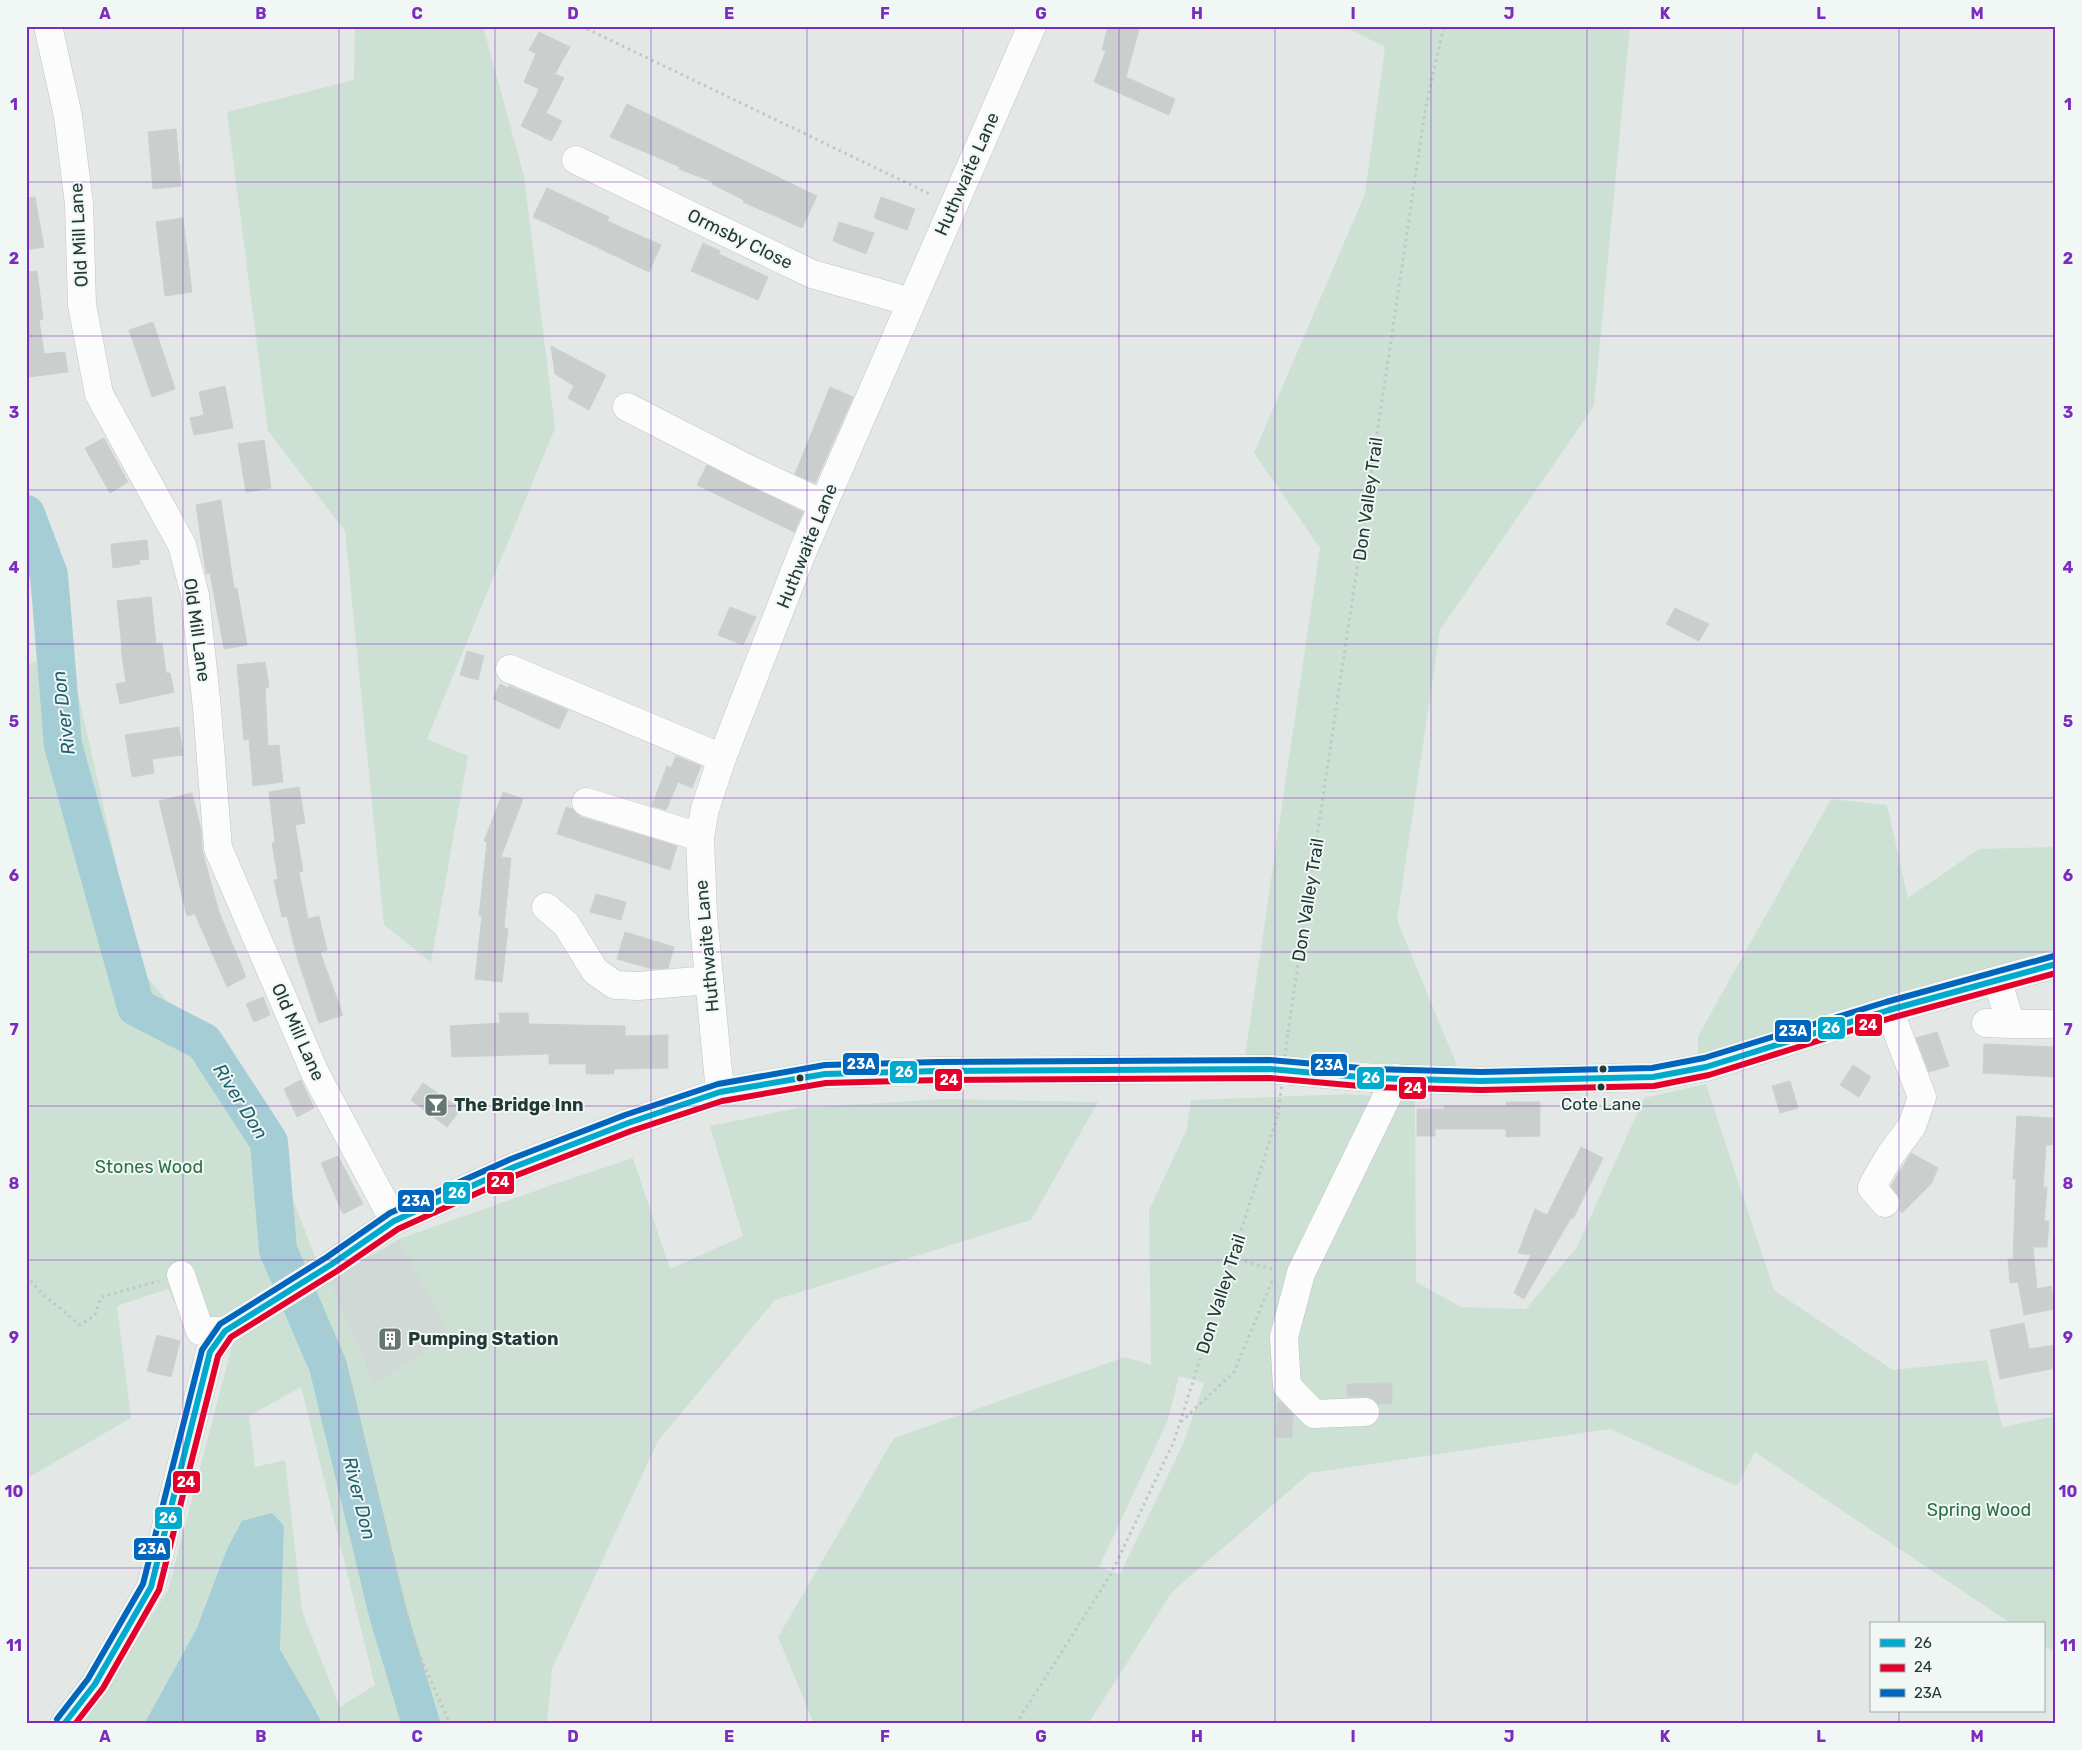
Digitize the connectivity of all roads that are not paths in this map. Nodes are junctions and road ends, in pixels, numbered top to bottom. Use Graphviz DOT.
graph roads {
  1 [pos="48,26"];
  2 [pos="1032,26"];
  3 [pos="576,160"];
  4 [pos="911,302"];
  5 [pos="627,407"];
  6 [pos="823,504"];
  7 [pos="510,669"];
  8 [pos="722,758"];
  9 [pos="586,802"];
  10 [pos="700,837"];
  11 [pos="543,904"];
  12 [pos="2056,964"];
  13 [pos="709,980"];
  14 [pos="1997,980"];
  15 [pos="1889,1010"];
  16 [pos="2050,1024"];
  17 [pos="1396,1078"];
  18 [pos="720,1092"];
  19 [pos="1885,1203"];
  20 [pos="394,1220"];
  21 [pos="181,1275"];
  22 [pos="225,1330"];
  23 [pos="1365,1412"];
  24 [pos="64,1724"];
  1 -- 20 [label="street, Old Mill Lane"];
  2 -- 4 [label="street, Huthwaite Lane"];
  3 -- 4 [label="street, Ormsby Close"];
  4 -- 6 [label="street, Huthwaite Lane"];
  5 -- 6 [label="street"];
  6 -- 8 [label="street, Huthwaite Lane"];
  7 -- 8 [label="street"];
  8 -- 10 [label="street, Huthwaite Lane"];
  9 -- 10 [label="street"];
  10 -- 13 [label="street, Huthwaite Lane"];
  11 -- 13 [label="street"];
  12 -- 14 [label="street"];
  13 -- 18 [label="street, Huthwaite Lane"];
  14 -- 15 [label="street"];
  14 -- 16 [label="street"];
  15 -- 17 [label="street"];
  15 -- 19 [label="street"];
  17 -- 18 [label="street"];
  17 -- 23 [label="street"];
  18 -- 20 [label="street"];
  20 -- 22 [label="street"];
  21 -- 22 [label="street"];
  22 -- 24 [label="street"];
}
